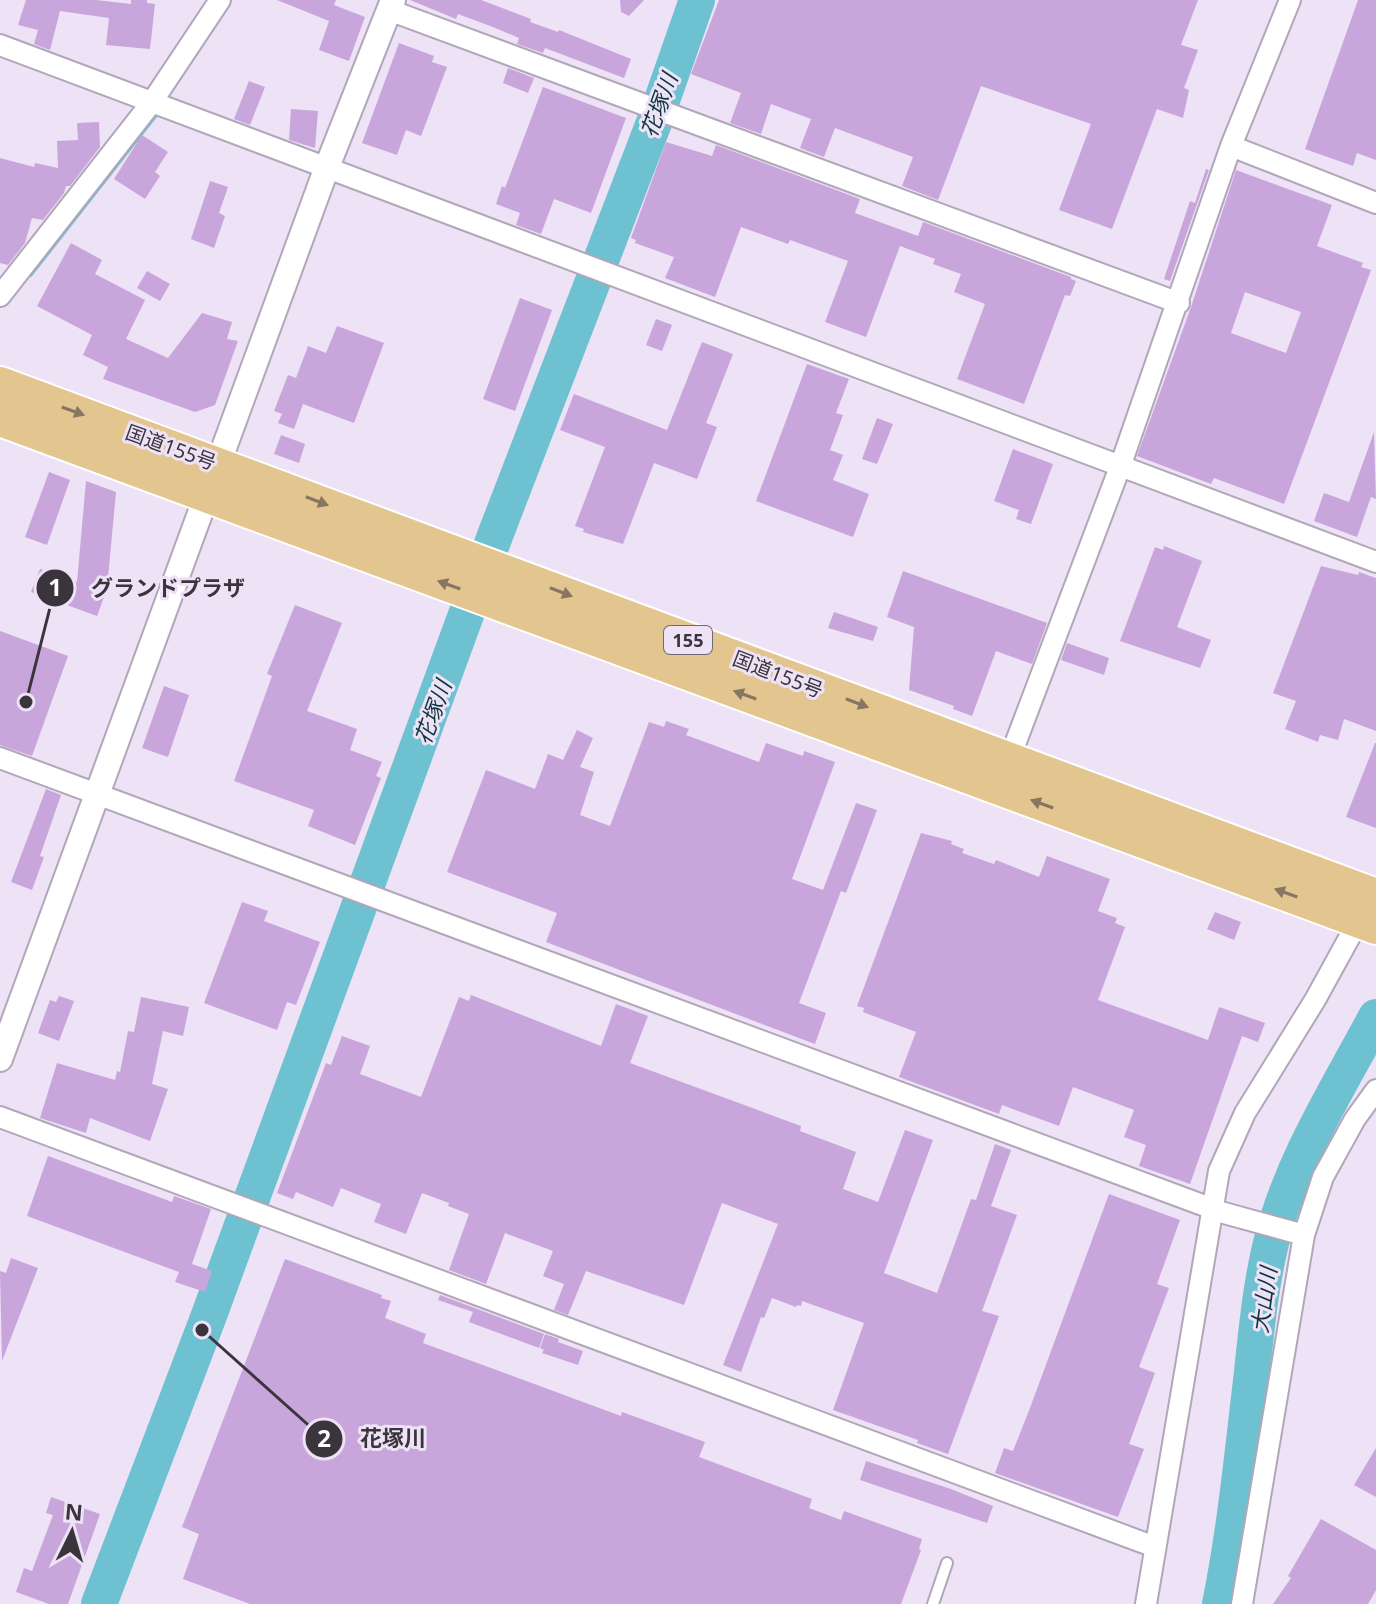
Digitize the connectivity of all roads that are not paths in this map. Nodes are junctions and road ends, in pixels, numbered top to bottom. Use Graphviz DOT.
graph roads {
  1 [pos="220,0"];
  2 [pos="1290,0"];
  3 [pos="391,5"];
  4 [pos="0,45"];
  5 [pos="152,102"];
  6 [pos="1231,146"];
  7 [pos="327,167"];
  8 [pos="1376,203"];
  9 [pos="0,296"];
  10 [pos="1179,303"];
  11 [pos="0,384"];
  12 [pos="0,419"];
  13 [pos="219,464"];
  14 [pos="1120,467"];
  15 [pos="207,496"];
  16 [pos="1376,562"];
  17 [pos="0,758"];
  18 [pos="1009,760"];
  19 [pos="98,794"];
  20 [pos="1370,915"];
  21 [pos="0,1059"];
  22 [pos="1376,1090"];
  23 [pos="0,1117"];
  24 [pos="1217,1210"];
  25 [pos="1299,1233"];
  26 [pos="1155,1547"];
  27 [pos="947,1563"];
  28 [pos="933,1604"];
  29 [pos="1146,1604"];
  30 [pos="1242,1604"];
  1 -- 5 [label="street"];
  2 -- 6 [label="street"];
  3 -- 7 [label="street"];
  3 -- 10 [label="street"];
  4 -- 5 [label="street"];
  5 -- 7 [label="street"];
  5 -- 9 [label="street"];
  6 -- 8 [label="street"];
  6 -- 10 [label="street"];
  7 -- 13 [label="street"];
  7 -- 14 [label="street"];
  10 -- 14 [label="street"];
  11 -- 13 [label="highway, 国道155号 / 155, one-way"];
  12 -- 15 [label="highway, 国道155号 / 155"];
  13 -- 15 [label="street"];
  13 -- 18 [label="highway, 国道155号 / 155, one-way"];
  14 -- 16 [label="street"];
  14 -- 18 [label="street"];
  15 -- 19 [label="street"];
  20 -- 15 [label="highway, 国道155号 / 155, one-way"];
  17 -- 19 [label="street"];
  18 -- 20 [label="highway, 国道155号 / 155"];
  19 -- 21 [label="street"];
  19 -- 24 [label="street"];
  20 -- 24 [label="street"];
  22 -- 25 [label="street"];
  23 -- 26 [label="street"];
  24 -- 25 [label="street"];
  24 -- 26 [label="street"];
  25 -- 30 [label="street"];
  26 -- 29 [label="street"];
  27 -- 28 [label="lane"];
}
